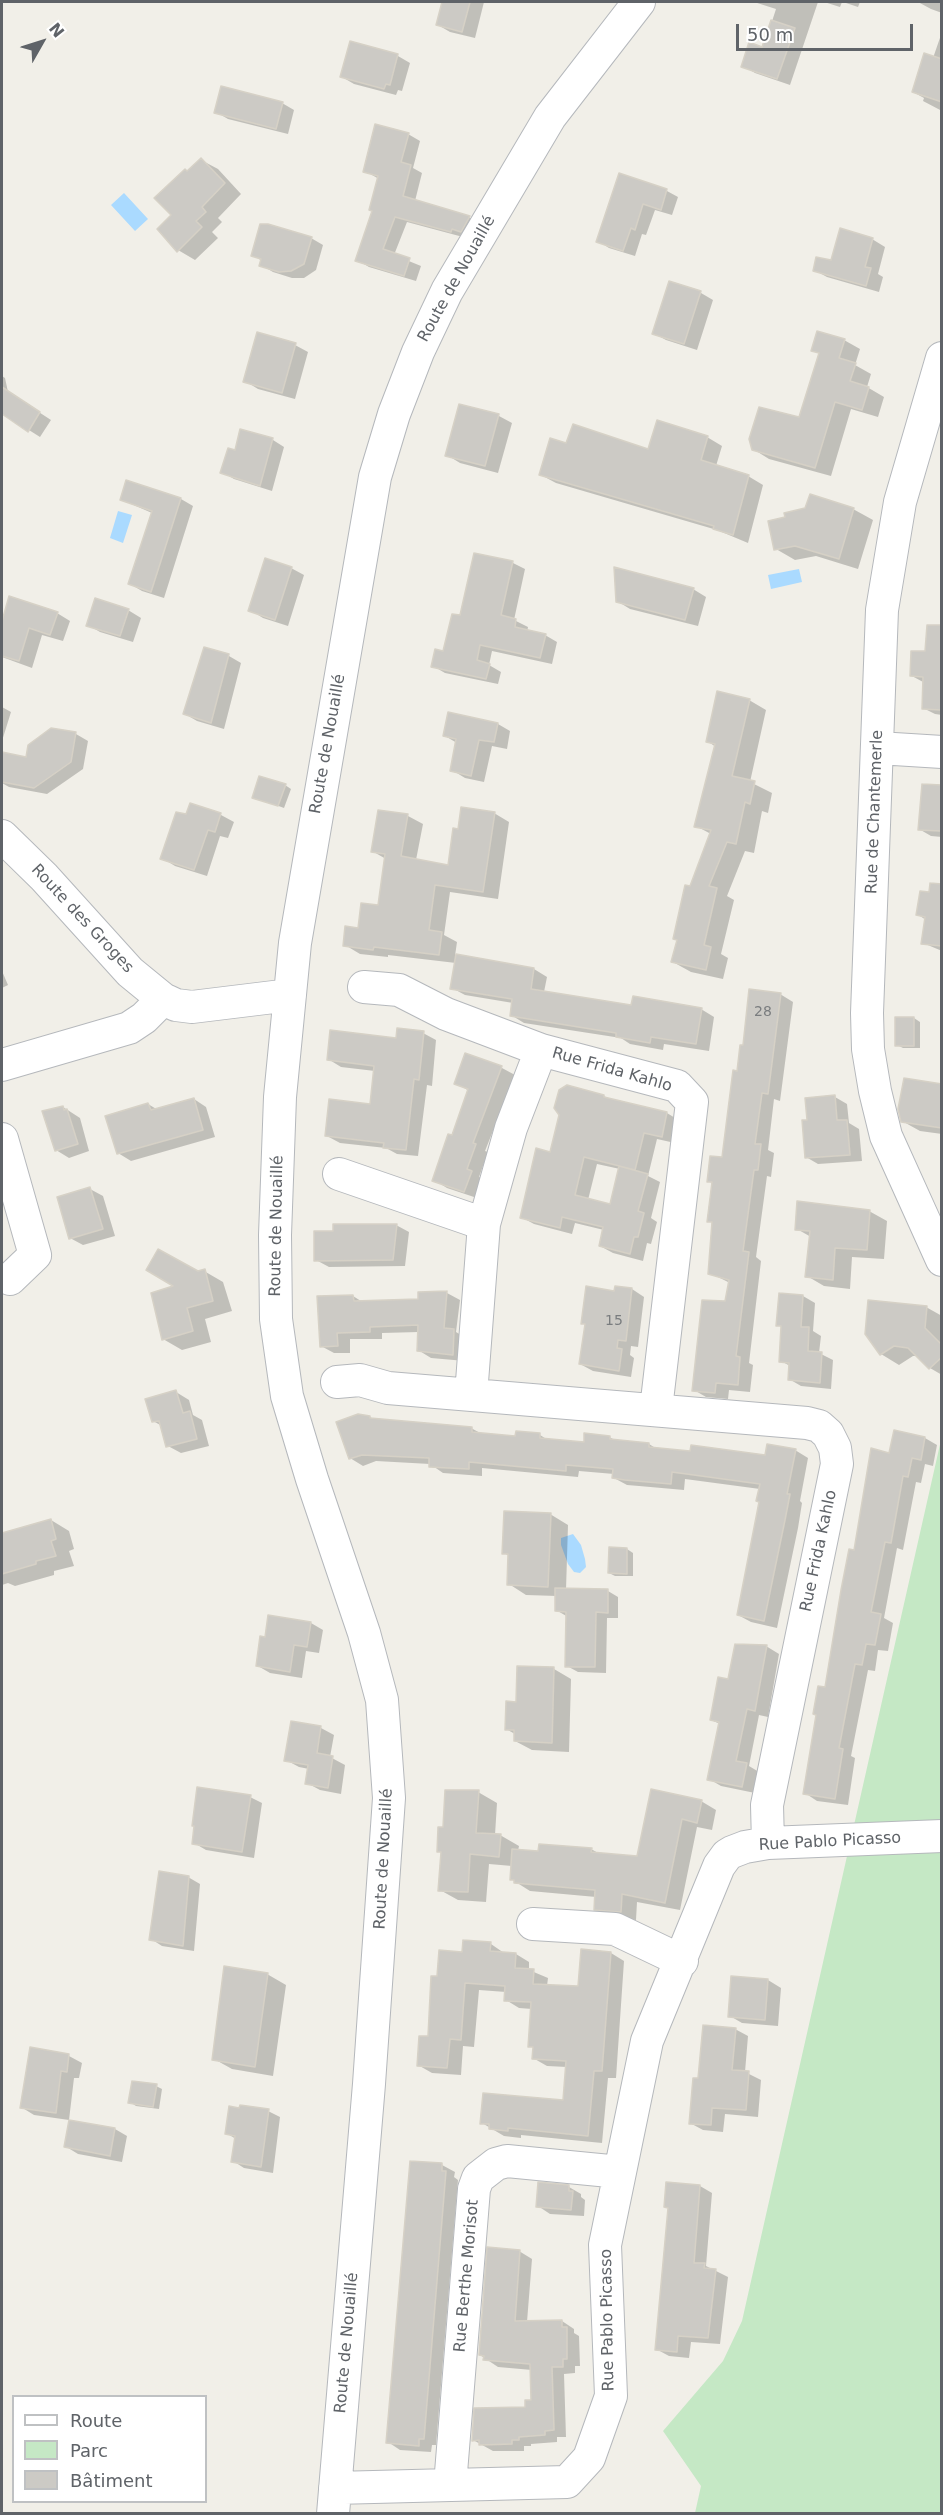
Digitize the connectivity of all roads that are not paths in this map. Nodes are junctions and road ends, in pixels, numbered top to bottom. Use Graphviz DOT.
graph roads {
  1 [pos="639,2"];
  2 [pos="942,358"];
  3 [pos="878,748"];
  4 [pos="942,752"];
  5 [pos="2,836"];
  6 [pos="364,987"];
  7 [pos="290,995"];
  8 [pos="163,999"];
  9 [pos="541,1050"];
  10 [pos="2,1065"];
  11 [pos="2,1139"];
  12 [pos="339,1174"];
  13 [pos="484,1224"];
  14 [pos="942,1260"];
  15 [pos="10,1280"];
  16 [pos="337,1382"];
  17 [pos="471,1395"];
  18 [pos="656,1409"];
  19 [pos="942,1836"];
  20 [pos="768,1843"];
  21 [pos="533,1924"];
  22 [pos="682,1961"];
  23 [pos="620,2172"];
  24 [pos="450,2486"];
  25 [pos="334,2501"];
  1 -- 7 [label="street, Route de Nouaillé"];
  2 -- 3 [label="street, Rue de Chantemerle"];
  3 -- 4 [label="street"];
  3 -- 14 [label="street, Rue de Chantemerle"];
  5 -- 8 [label="street, Route des Groges"];
  6 -- 9 [label="street, Rue Frida Kahlo"];
  7 -- 8 [label="street"];
  7 -- 25 [label="street, Route de Nouaillé"];
  8 -- 10 [label="street"];
  9 -- 13 [label="street, Rue Frida Kahlo"];
  9 -- 18 [label="street, Rue Frida Kahlo"];
  11 -- 15 [label="street"];
  12 -- 13 [label="street"];
  13 -- 17 [label="street, Rue Frida Kahlo"];
  16 -- 17 [label="street, Rue Frida Kahlo"];
  17 -- 18 [label="street, Rue Frida Kahlo"];
  18 -- 20 [label="street, Rue Frida Kahlo"];
  19 -- 20 [label="street, Rue Pablo Picasso"];
  20 -- 22 [label="street, Rue Pablo Picasso"];
  21 -- 22 [label="street"];
  22 -- 23 [label="street, Rue Pablo Picasso"];
  23 -- 24 [label="street, Rue Pablo Picasso"];
  23 -- 24 [label="street, Rue Berthe Morisot"];
  24 -- 25 [label="street, Rue Pablo Picasso"];
}
